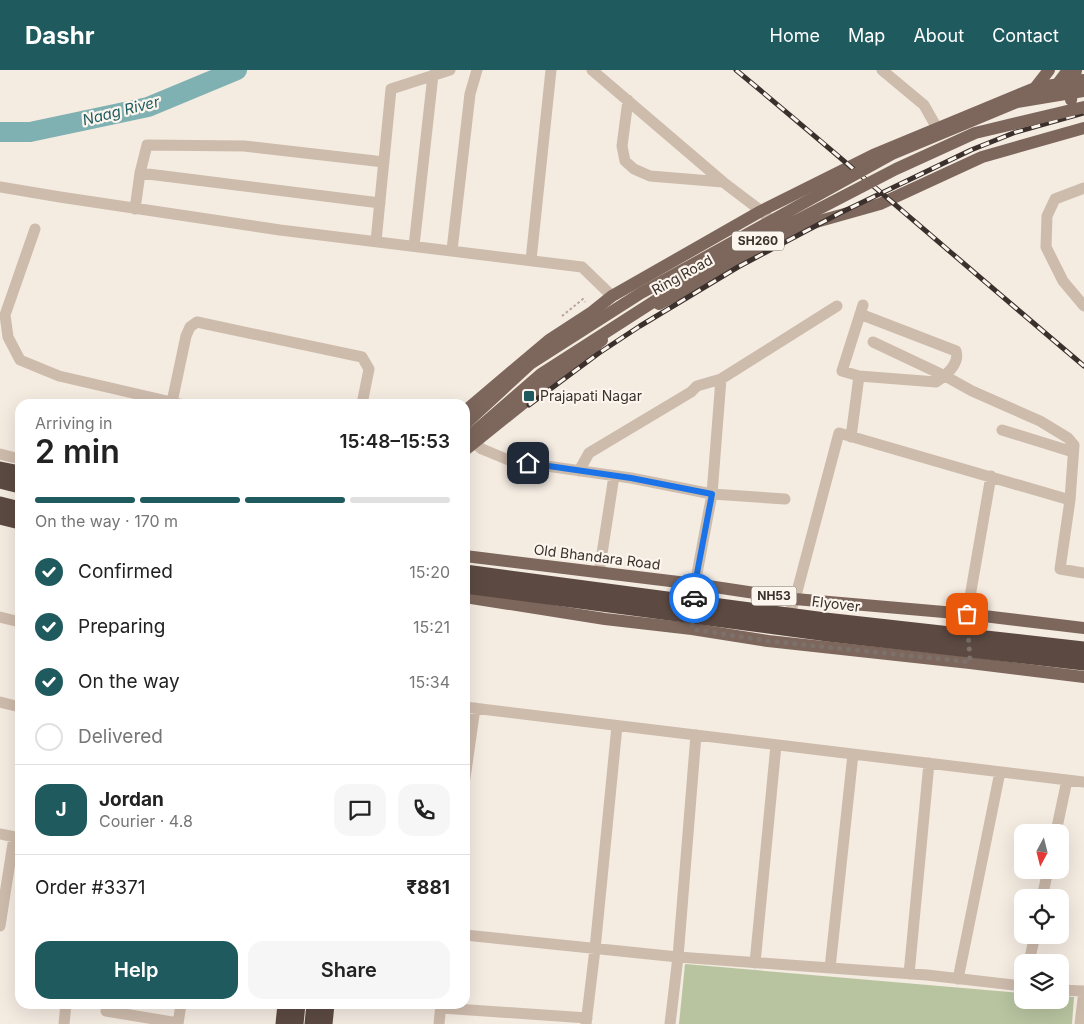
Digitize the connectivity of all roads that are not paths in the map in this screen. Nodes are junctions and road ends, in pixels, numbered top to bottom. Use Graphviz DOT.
graph roads {
  1 [pos="450,70"];
  2 [pos="477,70"];
  3 [pos="551,70"];
  4 [pos="592,70"];
  5 [pos="882,70"];
  6 [pos="1049,70"];
  7 [pos="1068,70"];
  8 [pos="433,75"];
  9 [pos="1080,81"];
  10 [pos="1039,93"];
  11 [pos="628,100"];
  12 [pos="1084,109"];
  13 [pos="1070,110"];
  14 [pos="937,128"];
  15 [pos="1084,128"];
  16 [pos="384,162"];
  17 [pos="140,173"];
  18 [pos="723,182"];
  19 [pos="0,187"];
  20 [pos="1084,188"];
  21 [pos="380,203"];
  22 [pos="135,209"];
  23 [pos="761,211"];
  24 [pos="35,229"];
  25 [pos="787,234"];
  26 [pos="376,241"];
  27 [pos="414,246"];
  28 [pos="452,250"];
  29 [pos="531,260"];
  30 [pos="612,296"];
  31 [pos="837,306"];
  32 [pos="1084,306"];
  33 [pos="873,342"];
  34 [pos="859,376"];
  35 [pos="945,376"];
  36 [pos="721,379"];
  37 [pos="159,399"];
  38 [pos="177,399"];
  39 [pos="363,399"];
  40 [pos="470,407"];
  41 [pos="470,419"];
  42 [pos="1002,430"];
  43 [pos="851,437"];
  44 [pos="470,442"];
  45 [pos="470,442"];
  46 [pos="470,445"];
  47 [pos="1073,452"];
  48 [pos="0,454"];
  49 [pos="15,458"];
  50 [pos="0,468"];
  51 [pos="579,471"];
  52 [pos="15,472"];
  53 [pos="614,476"];
  54 [pos="991,476"];
  55 [pos="0,480"];
  56 [pos="15,484"];
  57 [pos="712,494"];
  58 [pos="785,499"];
  59 [pos="1070,500"];
  60 [pos="0,504"];
  61 [pos="15,508"];
  62 [pos="0,518"];
  63 [pos="15,522"];
  64 [pos="470,557"];
  65 [pos="470,573"];
  66 [pos="600,573"];
  67 [pos="1084,573"];
  68 [pos="695,584"];
  69 [pos="470,587"];
  70 [pos="470,598"];
  71 [pos="795,599"];
  72 [pos="967,614"];
  73 [pos="0,617"];
  74 [pos="15,621"];
  75 [pos="1084,628"];
  76 [pos="692,629"];
  77 [pos="790,642"];
  78 [pos="1084,649"];
  79 [pos="970,662"];
  80 [pos="1084,663"];
  81 [pos="1084,678"];
  82 [pos="0,702"];
  83 [pos="15,706"];
  84 [pos="470,708"];
  85 [pos="617,726"];
  86 [pos="696,735"];
  87 [pos="776,745"];
  88 [pos="854,754"];
  89 [pos="929,763"];
  90 [pos="1000,772"];
  91 [pos="1067,780"];
  92 [pos="1084,782"];
  93 [pos="1058,824"];
  94 [pos="0,834"];
  95 [pos="15,837"];
  96 [pos="15,847"];
  97 [pos="0,926"];
  98 [pos="470,936"];
  99 [pos="595,949"];
  100 [pos="678,957"];
  101 [pos="755,963"];
  102 [pos="830,968"];
  103 [pos="909,974"];
  104 [pos="958,978"];
  105 [pos="1014,985"];
  106 [pos="1069,990"];
  107 [pos="1084,991"];
  108 [pos="66,1009"];
  109 [pos="106,1009"];
  110 [pos="180,1009"];
  111 [pos="285,1009"];
  112 [pos="298,1009"];
  113 [pos="314,1009"];
  114 [pos="327,1009"];
  115 [pos="441,1009"];
  116 [pos="470,1009"];
  117 [pos="586,1021"];
  118 [pos="64,1024"];
  119 [pos="178,1024"];
  120 [pos="283,1024"];
  121 [pos="296,1024"];
  122 [pos="312,1024"];
  123 [pos="325,1024"];
  124 [pos="440,1024"];
  125 [pos="670,1024"];
  126 [pos="1080,1024"];
  1 -- 8 [label="street"];
  2 -- 28 [label="street"];
  3 -- 29 [label="street"];
  4 -- 11 [label="street"];
  5 -- 14 [label="street"];
  6 -- 10 [label="main road"];
  7 -- 10 [label="main road, bridge"];
  8 -- 16 [label="street"];
  8 -- 27 [label="street"];
  9 -- 10 [label="main road, Ring Road / SH260, bridge"];
  9 -- 12 [label="main road"];
  9 -- 13 [label="main road, bridge"];
  10 -- 14 [label="main road"];
  10 -- 41 [label="main road, Ring Road / SH260, bridge"];
  11 -- 18 [label="street"];
  11 -- 18 [label="street"];
  12 -- 13 [label="main road, Ring Road / SH260, bridge"];
  13 -- 44 [label="main road, Ring Road / SH260, bridge"];
  14 -- 23 [label="main road"];
  15 -- 25 [label="main road, Ring Road / SH260"];
  16 -- 17 [label="street"];
  16 -- 21 [label="street"];
  17 -- 21 [label="street"];
  17 -- 22 [label="street"];
  18 -- 23 [label="street"];
  19 -- 22 [label="street"];
  20 -- 32 [label="street"];
  21 -- 26 [label="street"];
  22 -- 26 [label="street"];
  23 -- 25 [label="street"];
  23 -- 30 [label="main road"];
  24 -- 37 [label="street"];
  25 -- 45 [label="main road, Ring Road / SH260"];
  26 -- 27 [label="street"];
  27 -- 28 [label="street"];
  28 -- 29 [label="street"];
  29 -- 30 [label="street"];
  30 -- 40 [label="main road"];
  31 -- 36 [label="street"];
  33 -- 35 [label="street"];
  34 -- 35 [label="street"];
  34 -- 35 [label="street"];
  34 -- 43 [label="street"];
  35 -- 47 [label="street"];
  36 -- 51 [label="street"];
  36 -- 57 [label="street"];
  38 -- 39 [label="street"];
  42 -- 47 [label="street"];
  43 -- 54 [label="street"];
  43 -- 71 [label="street"];
  46 -- 51 [label="street"];
  47 -- 59 [label="street"];
  48 -- 49 [label="street"];
  50 -- 52 [label="highway"];
  51 -- 53 [label="street"];
  53 -- 57 [label="street"];
  53 -- 66 [label="street"];
  54 -- 59 [label="street"];
  54 -- 72 [label="street"];
  55 -- 56 [label="highway"];
  57 -- 58 [label="street"];
  57 -- 68 [label="street"];
  59 -- 67 [label="street"];
  60 -- 61 [label="highway"];
  62 -- 63 [label="highway"];
  64 -- 66 [label="main road, Old Bhandara Road / NH53"];
  65 -- 78 [label="highway, Flyover, bridge"];
  66 -- 68 [label="main road, Old Bhandara Road / NH53"];
  68 -- 71 [label="main road, Old Bhandara Road / NH53"];
  68 -- 76 [label="street"];
  69 -- 80 [label="highway, NH53, bridge"];
  70 -- 76 [label="main road"];
  71 -- 72 [label="main road, Old Bhandara Road / NH53"];
  71 -- 77 [label="street"];
  72 -- 75 [label="main road, Old Bhandara Road / NH53"];
  72 -- 79 [label="street"];
  73 -- 74 [label="street"];
  76 -- 77 [label="main road"];
  77 -- 79 [label="main road"];
  79 -- 81 [label="main road"];
  82 -- 83 [label="street"];
  84 -- 85 [label="street"];
  85 -- 86 [label="street"];
  85 -- 99 [label="street"];
  86 -- 87 [label="street"];
  86 -- 100 [label="street"];
  87 -- 88 [label="street"];
  87 -- 101 [label="street"];
  88 -- 89 [label="street"];
  88 -- 102 [label="street"];
  89 -- 90 [label="street"];
  89 -- 103 [label="street"];
  90 -- 91 [label="street"];
  90 -- 104 [label="street"];
  91 -- 92 [label="street"];
  91 -- 93 [label="street"];
  94 -- 95 [label="street"];
  96 -- 97 [label="street"];
  98 -- 99 [label="street"];
  99 -- 100 [label="street"];
  99 -- 117 [label="street"];
  100 -- 101 [label="street"];
  100 -- 125 [label="street"];
  101 -- 102 [label="street"];
  102 -- 103 [label="street"];
  103 -- 104 [label="street"];
  104 -- 105 [label="street"];
  106 -- 107 [label="street"];
  107 -- 126 [label="street"];
  108 -- 118 [label="street"];
  109 -- 119 [label="street"];
  110 -- 119 [label="street"];
  111 -- 120 [label="highway"];
  112 -- 121 [label="highway"];
  113 -- 122 [label="highway"];
  114 -- 123 [label="highway"];
  115 -- 124 [label="street"];
  116 -- 117 [label="street"];
}
